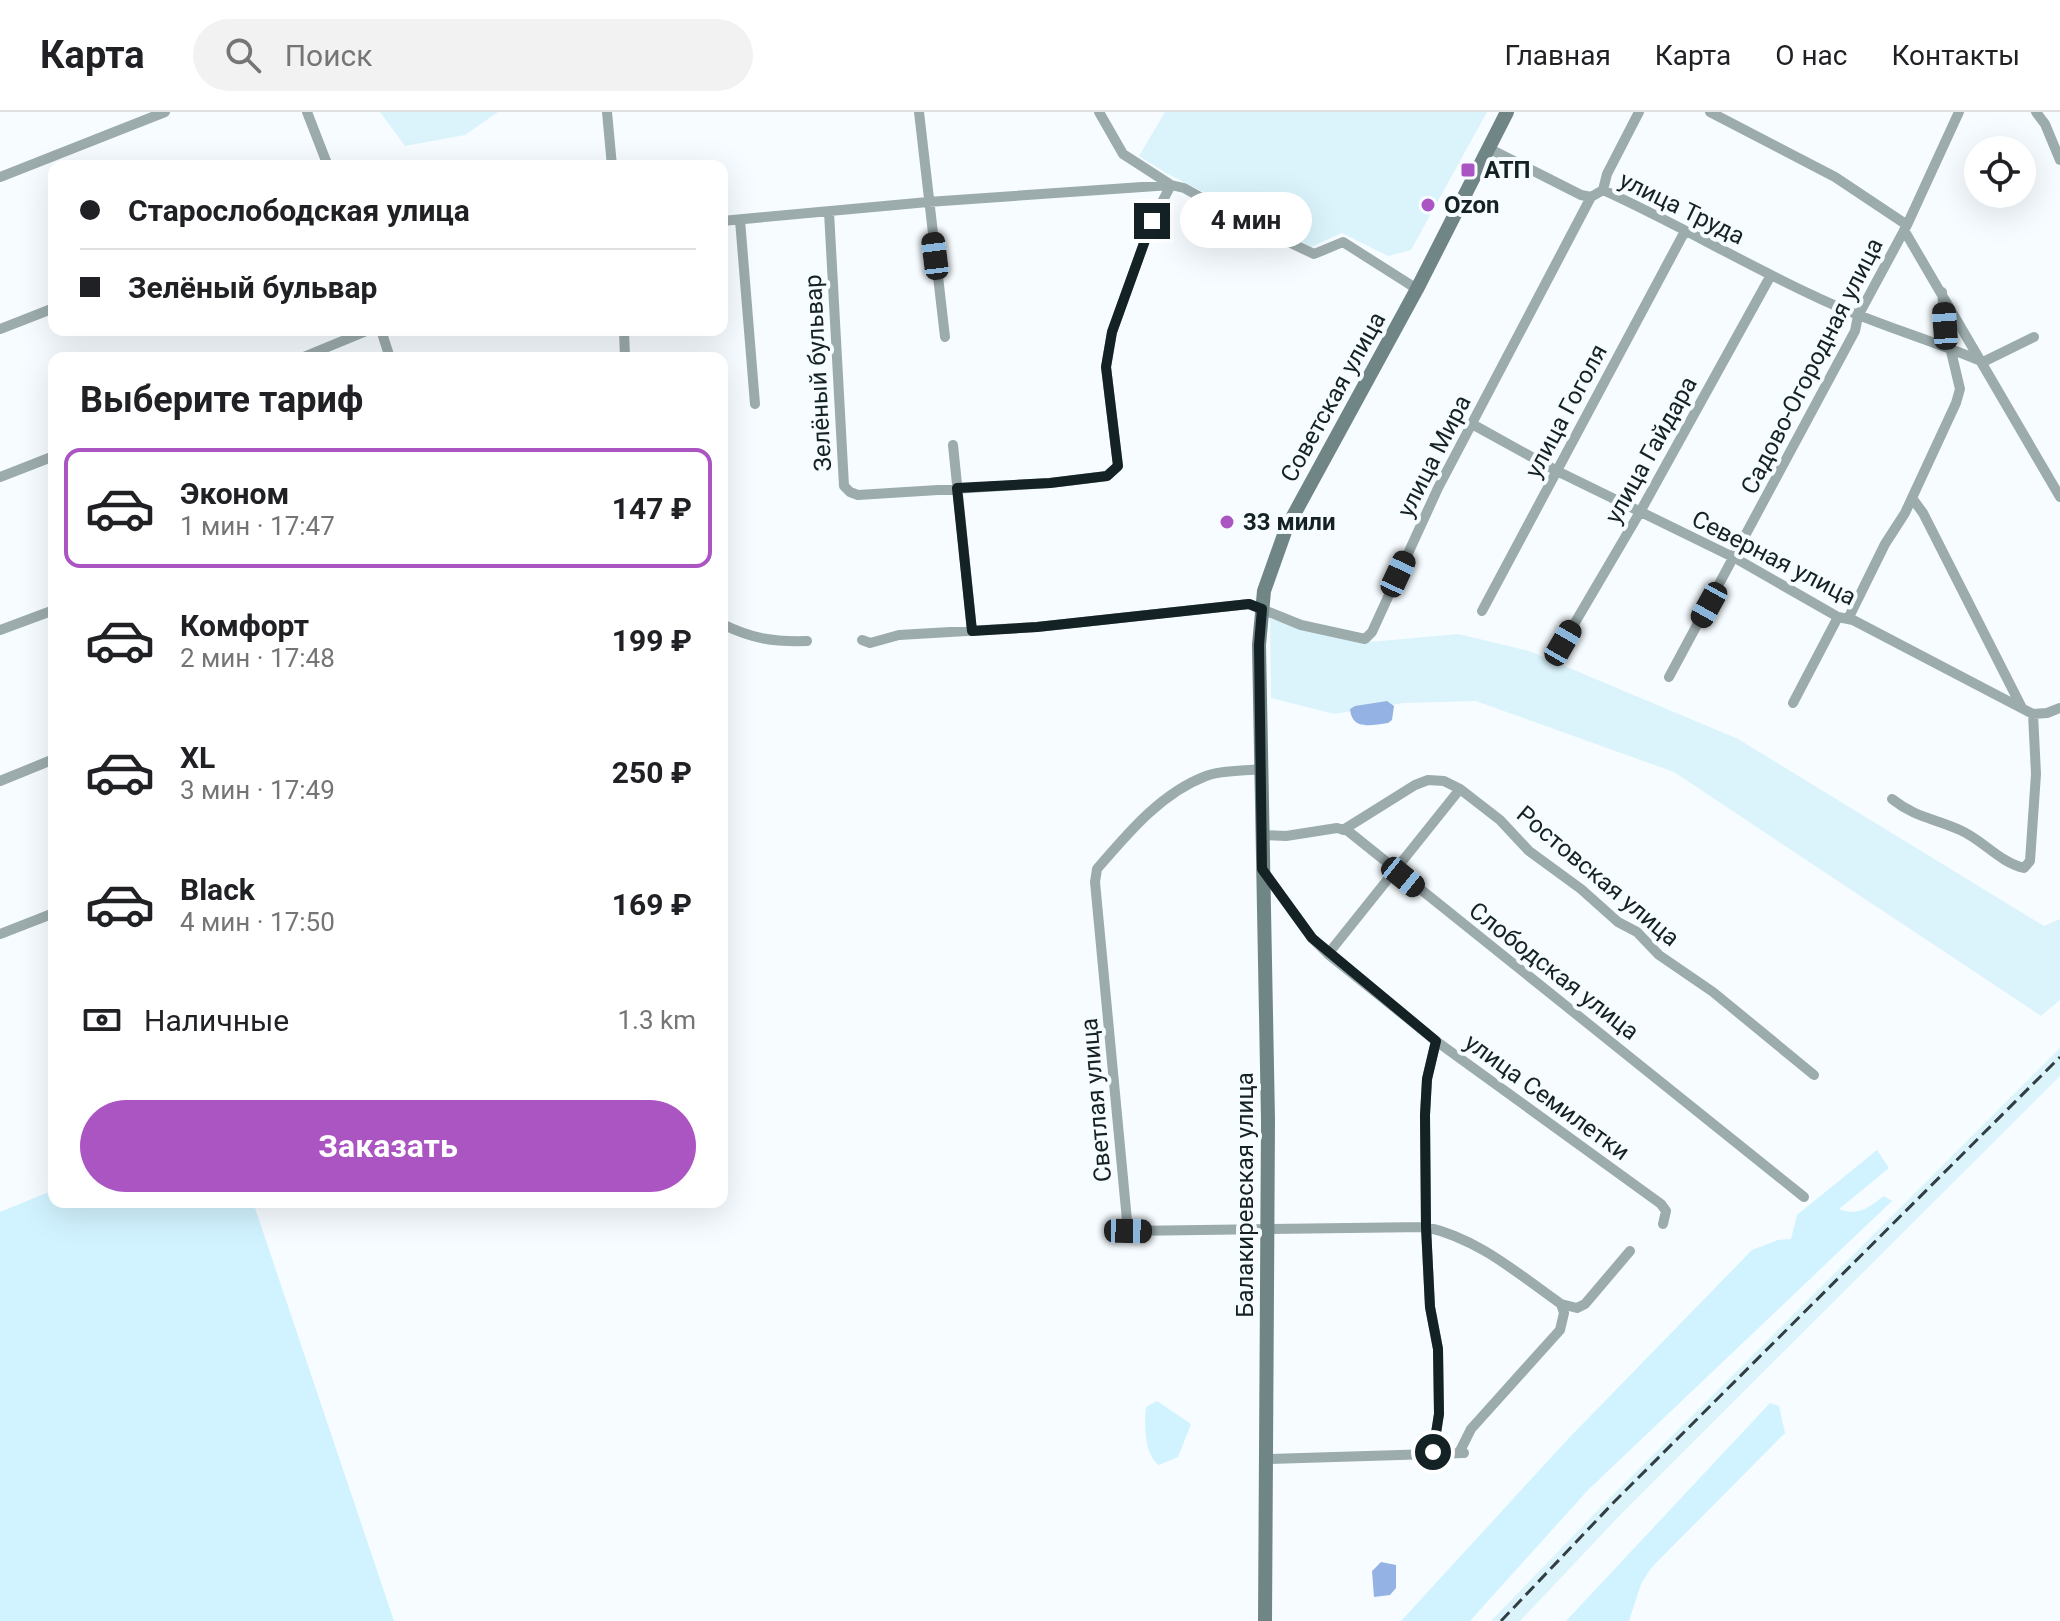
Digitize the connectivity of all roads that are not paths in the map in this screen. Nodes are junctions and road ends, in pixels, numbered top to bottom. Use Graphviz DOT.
graph roads {
  1 [pos="165,112"];
  2 [pos="307,112"];
  3 [pos="607,112"];
  4 [pos="919,112"];
  5 [pos="1099,112"];
  6 [pos="1507,112"];
  7 [pos="1639,112"];
  8 [pos="1710,112"];
  9 [pos="1959,112"];
  10 [pos="2036,112"];
  11 [pos="1488,148"];
  12 [pos="326,160"];
  13 [pos="611,160"];
  14 [pos="2060,160"];
  15 [pos="0,177"];
  16 [pos="1171,185"];
  17 [pos="1603,190"];
  18 [pos="1591,197"];
  19 [pos="928,202"];
  20 [pos="829,212"];
  21 [pos="740,220"];
  22 [pos="728,221"];
  23 [pos="1906,228"];
  24 [pos="1685,231"];
  25 [pos="1771,275"];
  26 [pos="1417,289"];
  27 [pos="1942,292"];
  28 [pos="48,310"];
  29 [pos="1858,316"];
  30 [pos="0,329"];
  31 [pos="354,336"];
  32 [pos="945,337"];
  33 [pos="2034,337"];
  34 [pos="1950,348"];
  35 [pos="316,352"];
  36 [pos="1983,362"];
  37 [pos="755,404"];
  38 [pos="1472,424"];
  39 [pos="953,445"];
  40 [pos="48,458"];
  41 [pos="1557,471"];
  42 [pos="0,477"];
  43 [pos="957,488"];
  44 [pos="2060,497"];
  45 [pos="1912,498"];
  46 [pos="1640,512"];
  47 [pos="1735,558"];
  48 [pos="1262,609"];
  49 [pos="1482,611"];
  50 [pos="48,612"];
  51 [pos="1843,618"];
  52 [pos="728,627"];
  53 [pos="0,630"];
  54 [pos="972,631"];
  55 [pos="862,640"];
  56 [pos="807,641"];
  57 [pos="1563,643"];
  58 [pos="1669,677"];
  59 [pos="1793,703"];
  60 [pos="2022,708"];
  61 [pos="2060,708"];
  62 [pos="2033,714"];
  63 [pos="48,761"];
  64 [pos="1262,769"];
  65 [pos="0,781"];
  66 [pos="1460,789"];
  67 [pos="1892,799"];
  68 [pos="1343,830"];
  69 [pos="1262,835"];
  70 [pos="1262,869"];
  71 [pos="1395,870"];
  72 [pos="48,915"];
  73 [pos="0,934"];
  74 [pos="1328,954"];
  75 [pos="1436,1041"];
  76 [pos="1814,1075"];
  77 [pos="1804,1197"];
  78 [pos="1663,1224"];
  79 [pos="1426,1227"];
  80 [pos="1268,1229"];
  81 [pos="1630,1251"];
  82 [pos="1561,1304"];
  83 [pos="1433,1452"];
  84 [pos="1267,1459"];
  85 [pos="1265,1621"];
  1 -- 15 [label="street"];
  2 -- 12 [label="street"];
  3 -- 13 [label="street"];
  4 -- 19 [label="street"];
  5 -- 16 [label="street"];
  6 -- 11 [label="street, Советская улица"];
  7 -- 17 [label="street"];
  8 -- 23 [label="street"];
  9 -- 23 [label="street, Садово-Огородная улица"];
  10 -- 14 [label="street"];
  11 -- 18 [label="street, улица Труда"];
  11 -- 26 [label="street, Советская улица"];
  16 -- 19 [label="street"];
  16 -- 26 [label="street"];
  16 -- 43 [label="street, Зелёный бульвар"];
  17 -- 18 [label="street, улица Труда"];
  17 -- 24 [label="street, улица Труда"];
  18 -- 38 [label="street, улица Мира"];
  19 -- 20 [label="street"];
  19 -- 32 [label="street"];
  20 -- 21 [label="street"];
  20 -- 43 [label="street, Зелёный бульвар"];
  21 -- 22 [label="street"];
  21 -- 37 [label="street"];
  23 -- 27 [label="street"];
  23 -- 29 [label="street, Садово-Огородная улица"];
  24 -- 25 [label="street, улица Труда"];
  24 -- 41 [label="street, улица Гоголя"];
  25 -- 29 [label="street, улица Труда"];
  25 -- 46 [label="street, улица Гайдара"];
  26 -- 48 [label="street, Советская улица"];
  27 -- 34 [label="street"];
  27 -- 36 [label="street"];
  28 -- 30 [label="street"];
  29 -- 34 [label="street, улица Труда"];
  29 -- 47 [label="street, Садово-Огородная улица"];
  31 -- 35 [label="street"];
  33 -- 36 [label="street"];
  34 -- 36 [label="street, улица Труда"];
  34 -- 45 [label="street"];
  36 -- 44 [label="street"];
  38 -- 41 [label="street, Северная улица"];
  38 -- 48 [label="street, улица Мира"];
  39 -- 43 [label="street"];
  40 -- 42 [label="street"];
  41 -- 46 [label="street, Северная улица"];
  41 -- 49 [label="street, улица Гоголя"];
  43 -- 54 [label="street"];
  45 -- 51 [label="street"];
  45 -- 60 [label="street"];
  46 -- 47 [label="street, Северная улица"];
  46 -- 57 [label="street, улица Гайдара"];
  47 -- 51 [label="street, Северная улица"];
  47 -- 58 [label="street, Садово-Огородная улица"];
  48 -- 54 [label="street"];
  48 -- 64 [label="street, Советская улица"];
  50 -- 53 [label="street"];
  51 -- 59 [label="street"];
  51 -- 60 [label="street, Северная улица"];
  52 -- 56 [label="street"];
  54 -- 55 [label="street"];
  60 -- 62 [label="street, Северная улица"];
  61 -- 62 [label="street"];
  62 -- 67 [label="street"];
  63 -- 65 [label="street"];
  64 -- 69 [label="street, Балакиревская улица"];
  64 -- 80 [label="street, Светлая улица"];
  66 -- 68 [label="street, Ростовская улица"];
  66 -- 71 [label="street"];
  66 -- 76 [label="street, Ростовская улица"];
  68 -- 69 [label="street"];
  68 -- 71 [label="street, Слободская улица"];
  69 -- 70 [label="street, Балакиревская улица"];
  70 -- 74 [label="street, улица Семилетки"];
  70 -- 80 [label="street, Балакиревская улица"];
  71 -- 74 [label="street"];
  71 -- 77 [label="street, Слободская улица"];
  72 -- 73 [label="street"];
  74 -- 75 [label="street, улица Семилетки"];
  75 -- 78 [label="street, улица Семилетки"];
  75 -- 79 [label="street"];
  79 -- 80 [label="street, Светлая улица"];
  79 -- 82 [label="street, Светлая улица"];
  79 -- 83 [label="street"];
  80 -- 84 [label="street, Балакиревская улица"];
  81 -- 82 [label="street"];
  82 -- 83 [label="street"];
  83 -- 84 [label="street"];
  84 -- 85 [label="street, Балакиревская улица"];
}
